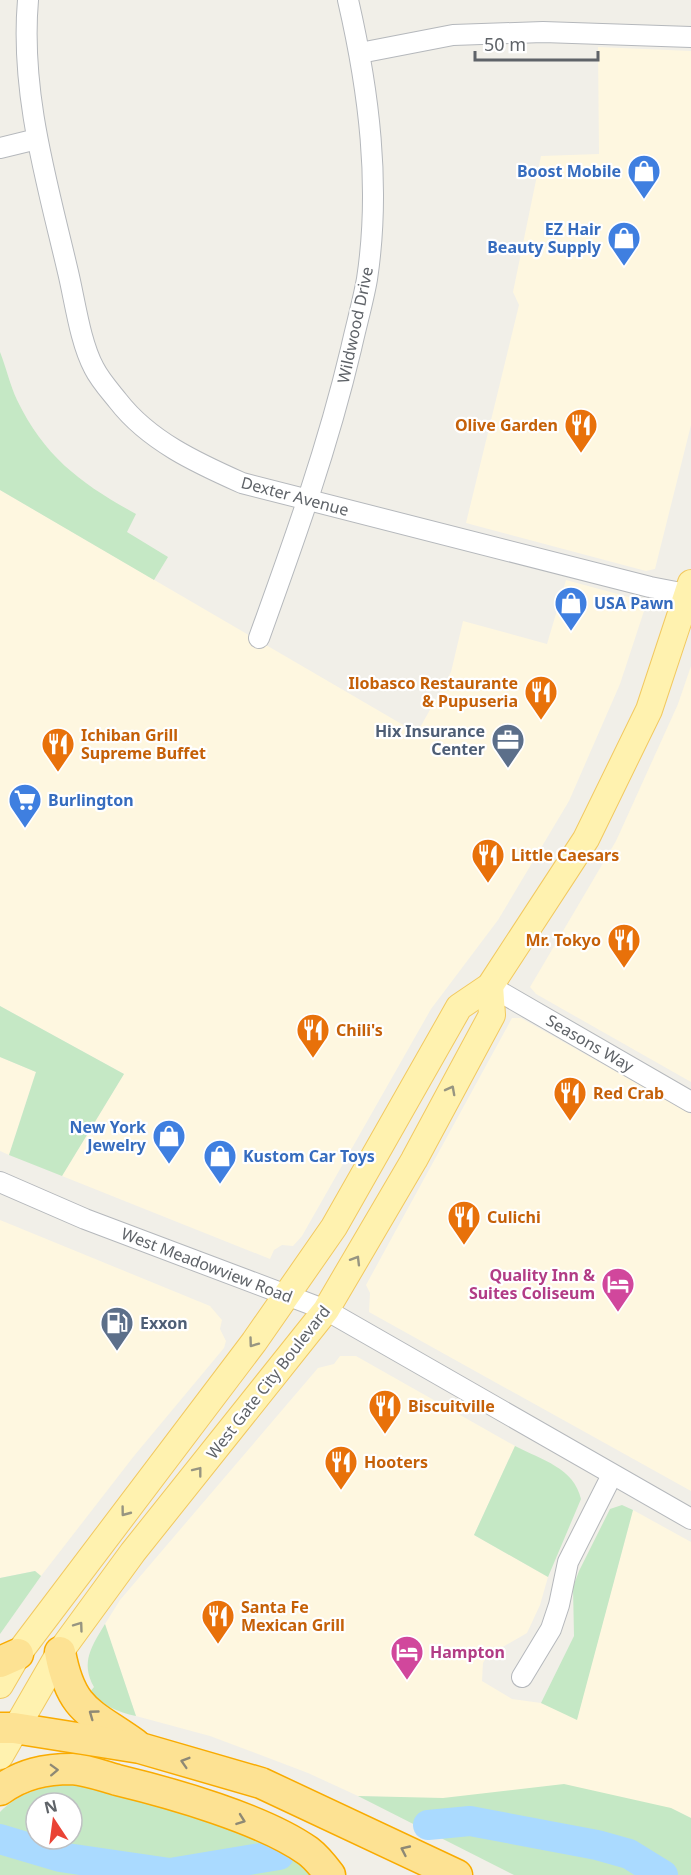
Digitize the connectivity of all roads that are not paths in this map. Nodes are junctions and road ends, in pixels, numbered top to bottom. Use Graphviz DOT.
graph roads {
  1 [pos="28,0"];
  2 [pos="348,0"];
  3 [pos="691,37"];
  4 [pos="360,53"];
  5 [pos="37,139"];
  6 [pos="0,148"];
  7 [pos="309,500"];
  8 [pos="690,591"];
  9 [pos="259,638"];
  10 [pos="490,986"];
  11 [pos="691,1102"];
  12 [pos="0,1182"];
  13 [pos="286,1295"];
  14 [pos="326,1310"];
  15 [pos="612,1475"];
  16 [pos="691,1519"];
  17 [pos="60,1652"];
  18 [pos="9,1658"];
  19 [pos="522,1677"];
  20 [pos="0,1685"];
  21 [pos="7,1728"];
  22 [pos="140,1748"];
  23 [pos="0,1756"];
  24 [pos="0,1790"];
  25 [pos="330,1875"];
  26 [pos="458,1875"];
  1 -- 5 [label="street, Dexter Avenue"];
  2 -- 4 [label="street, Wildwood Drive"];
  3 -- 4 [label="street"];
  4 -- 7 [label="street, Wildwood Drive"];
  5 -- 6 [label="street"];
  5 -- 7 [label="street, Dexter Avenue"];
  7 -- 8 [label="street, Dexter Avenue"];
  7 -- 9 [label="street, Wildwood Drive"];
  8 -- 10 [label="main road, West Gate City Boulevard"];
  10 -- 11 [label="street, Seasons Way"];
  10 -- 13 [label="main road, West Gate City Boulevard"];
  14 -- 10 [label="main road, West Gate City Boulevard, one-way"];
  12 -- 13 [label="street, West Meadowview Road"];
  13 -- 14 [label="street, West Meadowview Road"];
  13 -- 18 [label="main road, West Gate City Boulevard, one-way"];
  14 -- 15 [label="street, West Meadowview Road"];
  17 -- 14 [label="main road, West Gate City Boulevard, one-way"];
  15 -- 16 [label="street, West Meadowview Road"];
  15 -- 19 [label="street"];
  17 -- 21 [label="main road, West Gate City Boulevard"];
  22 -- 17 [label="highway, one-way"];
  18 -- 20 [label="main road, West Gate City Boulevard"];
  21 -- 22 [label="highway"];
  21 -- 23 [label="main road, West Gate City Boulevard"];
  26 -- 22 [label="highway, one-way"];
  24 -- 25 [label="highway, one-way"];
}
